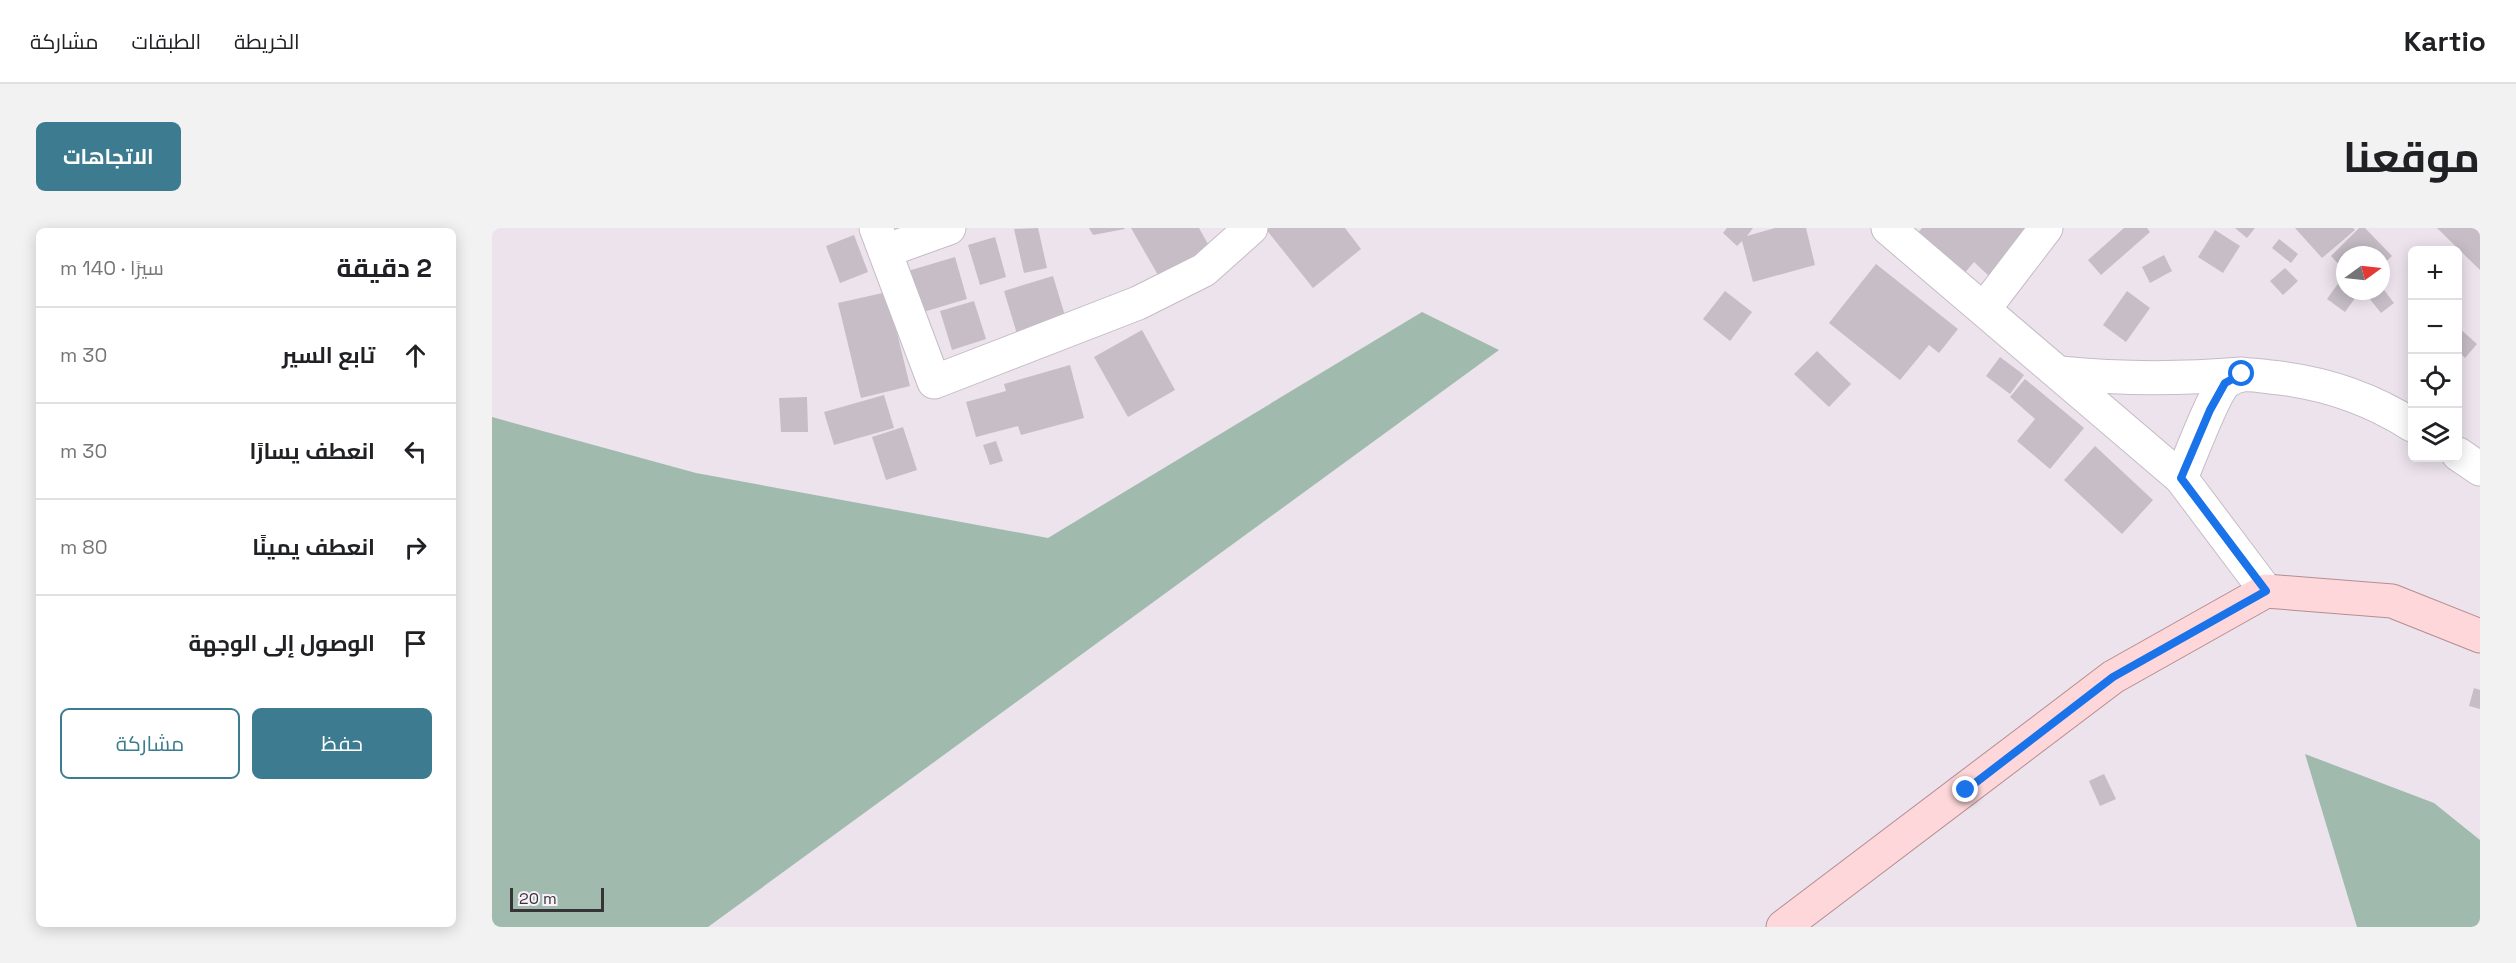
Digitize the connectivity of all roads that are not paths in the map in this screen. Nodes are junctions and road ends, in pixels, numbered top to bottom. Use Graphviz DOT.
graph roads {
  1 [pos="949,228"];
  2 [pos="1888,228"];
  3 [pos="2046,228"];
  4 [pos="1247,230"];
  5 [pos="880,240"];
  6 [pos="1984,309"];
  7 [pos="2060,373"];
  8 [pos="2242,374"];
  9 [pos="2408,422"];
  10 [pos="2462,457"];
  11 [pos="2480,469"];
  12 [pos="2181,478"];
  13 [pos="2266,591"];
  14 [pos="2480,636"];
  15 [pos="1782,927"];
  1 -- 5 [label="street"];
  2 -- 6 [label="street"];
  3 -- 6 [label="street"];
  4 -- 5 [label="street"];
  6 -- 7 [label="street"];
  7 -- 8 [label="street"];
  7 -- 12 [label="street"];
  8 -- 9 [label="street"];
  8 -- 12 [label="street"];
  10 -- 11 [label="street"];
  12 -- 13 [label="street"];
  13 -- 14 [label="main road"];
  13 -- 15 [label="main road"];
}
